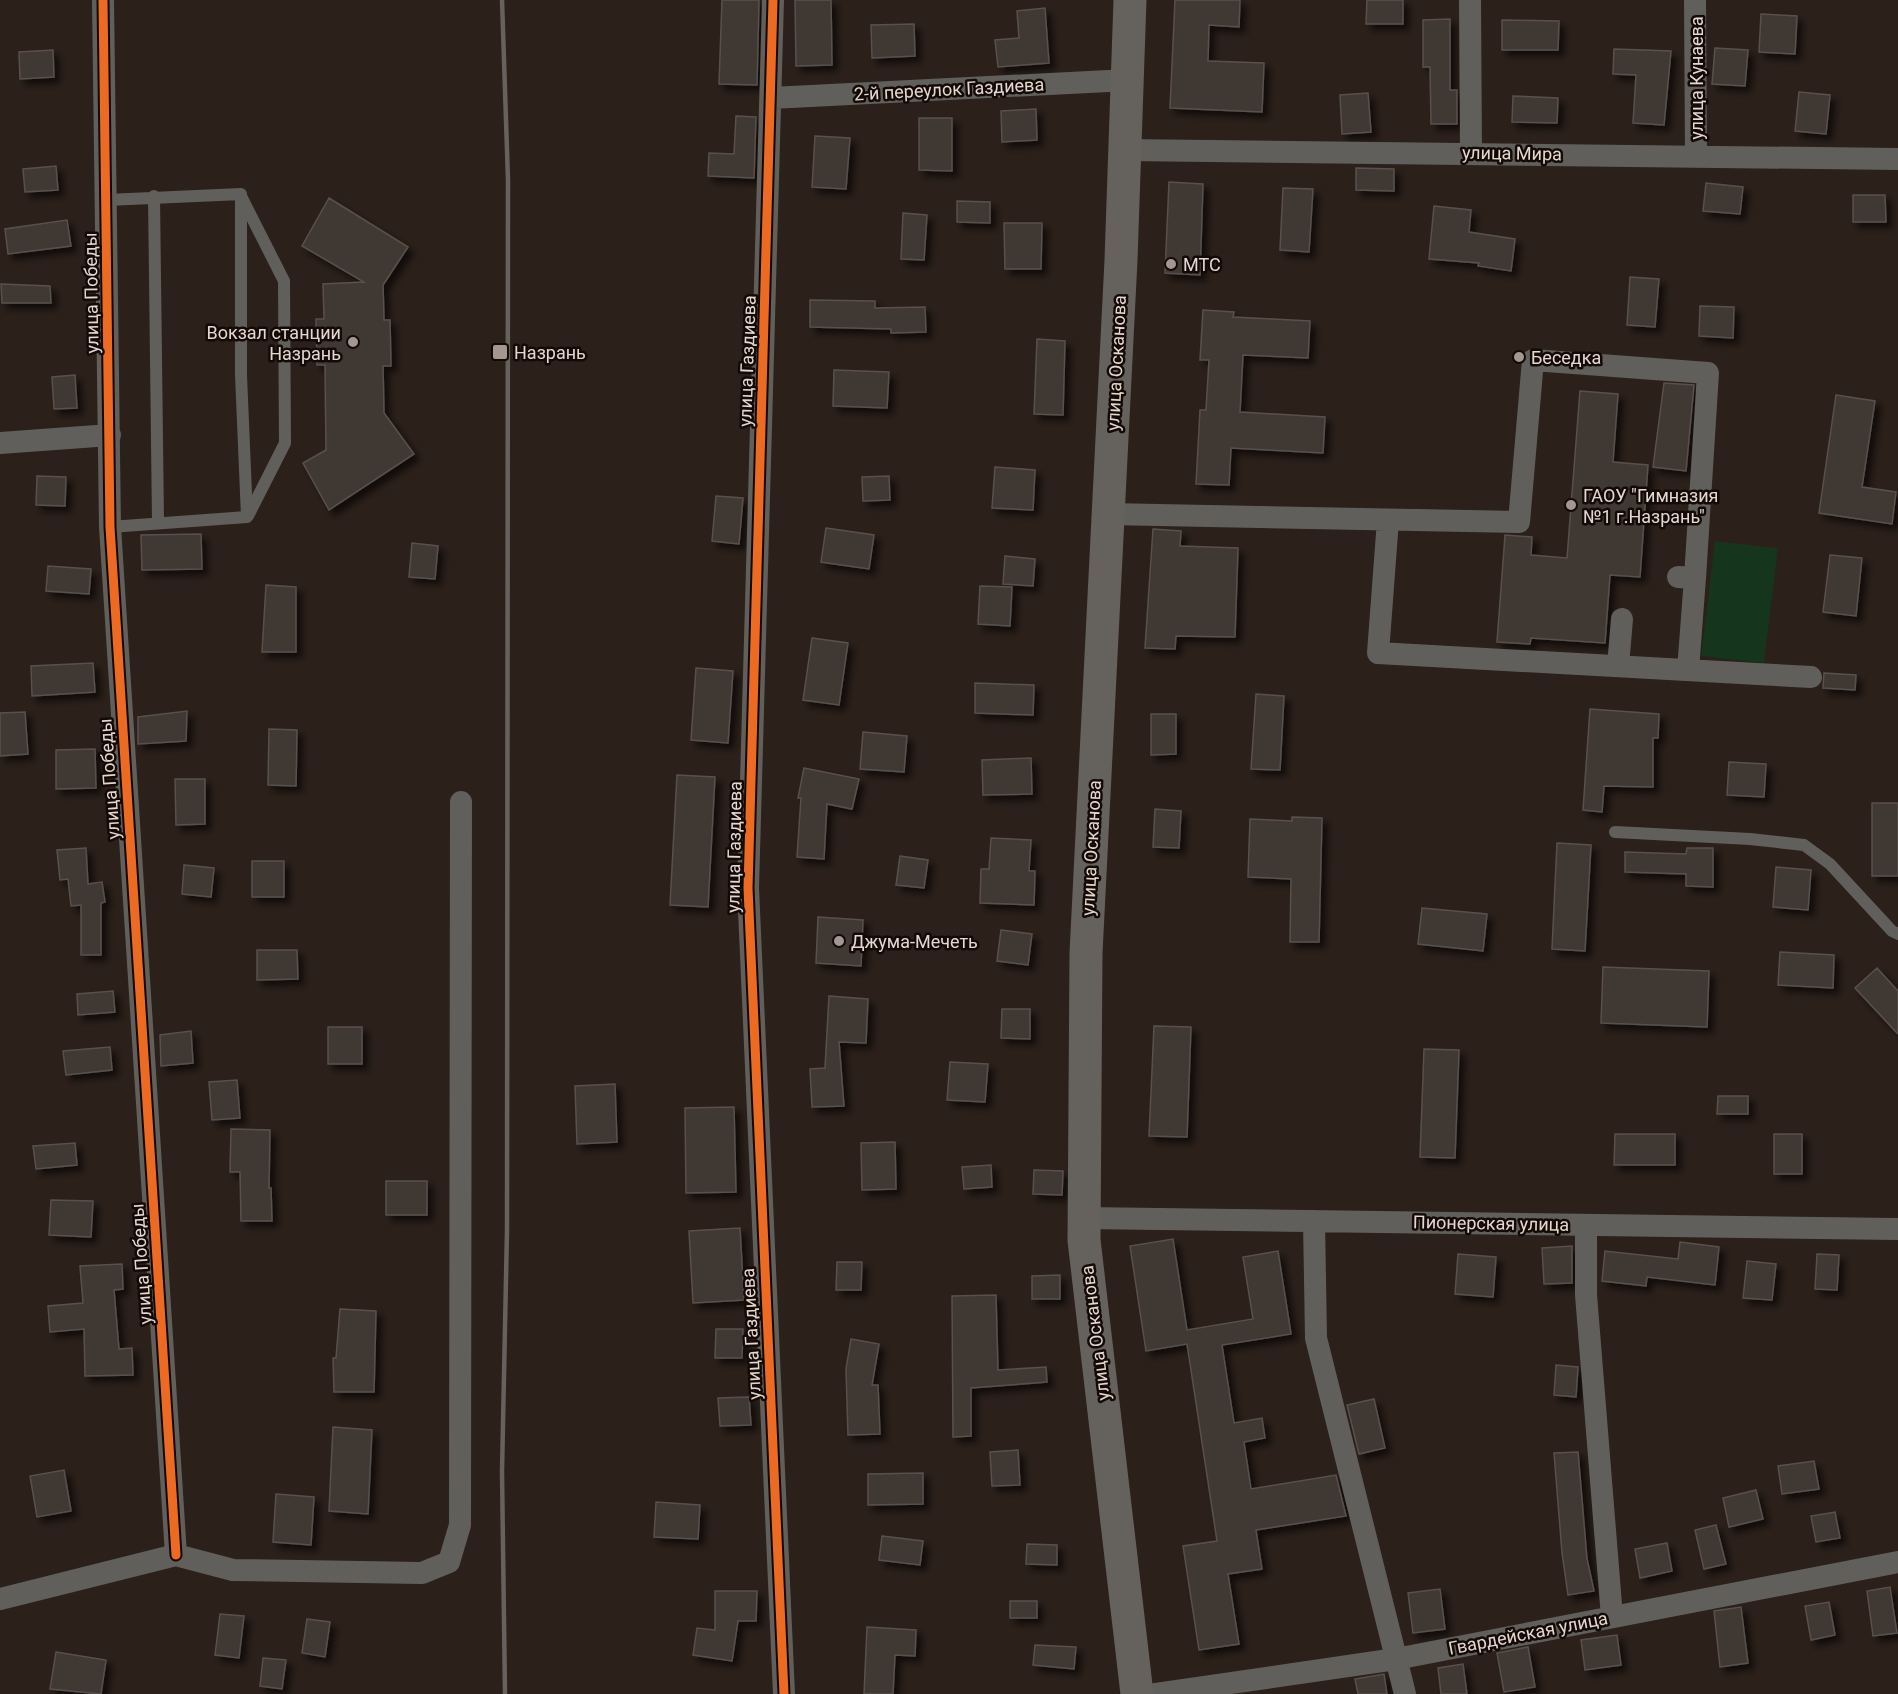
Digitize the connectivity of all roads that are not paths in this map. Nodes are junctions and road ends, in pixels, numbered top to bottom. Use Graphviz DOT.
graph roads {
  1 [pos="103,0"];
  2 [pos="773,0"];
  3 [pos="1130,0"];
  4 [pos="1470,0"];
  5 [pos="1695,0"];
  6 [pos="1128,80"];
  7 [pos="771,98"];
  8 [pos="1125,150"];
  9 [pos="1471,153"];
  10 [pos="1696,156"];
  11 [pos="1898,159"];
  12 [pos="241,194"];
  13 [pos="154,196"];
  14 [pos="107,200"];
  15 [pos="110,435"];
  16 [pos="0,443"];
  17 [pos="1108,514"];
  18 [pos="247,517"];
  19 [pos="1388,520"];
  20 [pos="158,521"];
  21 [pos="110,526"];
  22 [pos="1622,619"];
  23 [pos="1618,666"];
  24 [pos="1688,670"];
  25 [pos="1811,677"];
  26 [pos="461,801"];
  27 [pos="1615,832"];
  28 [pos="1898,934"];
  29 [pos="1084,1218"];
  30 [pos="1314,1221"];
  31 [pos="1586,1225"];
  32 [pos="1898,1229"];
  33 [pos="176,1555"];
  34 [pos="1898,1562"];
  35 [pos="0,1599"];
  36 [pos="1612,1617"];
  37 [pos="1396,1659"];
  38 [pos="784,1694"];
  39 [pos="1137,1694"];
  40 [pos="1156,1694"];
  41 [pos="1405,1694"];
  1 -- 14 [label="street, улица Победы"];
  2 -- 7 [label="street, улица Газдиева"];
  3 -- 6 [label="main road, улица Осканова"];
  4 -- 9 [label="street"];
  5 -- 10 [label="street, улица Кунаева"];
  6 -- 7 [label="street, 2-й переулок Газдиева"];
  6 -- 8 [label="main road, улица Осканова"];
  7 -- 38 [label="street, улица Газдиева"];
  8 -- 9 [label="street, улица Мира"];
  8 -- 17 [label="main road, улица Осканова"];
  9 -- 10 [label="street, улица Мира"];
  10 -- 11 [label="street, улица Мира"];
  12 -- 13 [label="lane"];
  12 -- 18 [label="lane"];
  12 -- 18 [label="lane"];
  13 -- 14 [label="lane"];
  13 -- 20 [label="lane"];
  14 -- 15 [label="street, улица Победы"];
  15 -- 16 [label="street"];
  15 -- 21 [label="street, улица Победы"];
  17 -- 19 [label="street"];
  17 -- 29 [label="main road, улица Осканова"];
  18 -- 20 [label="lane"];
  19 -- 23 [label="street"];
  19 -- 24 [label="street"];
  20 -- 21 [label="lane"];
  21 -- 33 [label="street, улица Победы"];
  22 -- 23 [label="street"];
  23 -- 24 [label="street"];
  24 -- 25 [label="street"];
  26 -- 33 [label="street"];
  27 -- 28 [label="lane"];
  29 -- 30 [label="street, Пионерская улица"];
  29 -- 39 [label="main road, улица Осканова"];
  30 -- 31 [label="street, Пионерская улица"];
  30 -- 37 [label="street"];
  31 -- 32 [label="street, Пионерская улица"];
  31 -- 36 [label="street"];
  33 -- 35 [label="street"];
  34 -- 36 [label="street, Гвардейская улица"];
  36 -- 37 [label="street, Гвардейская улица"];
  37 -- 40 [label="street, Гвардейская улица"];
  37 -- 41 [label="street"];
}
